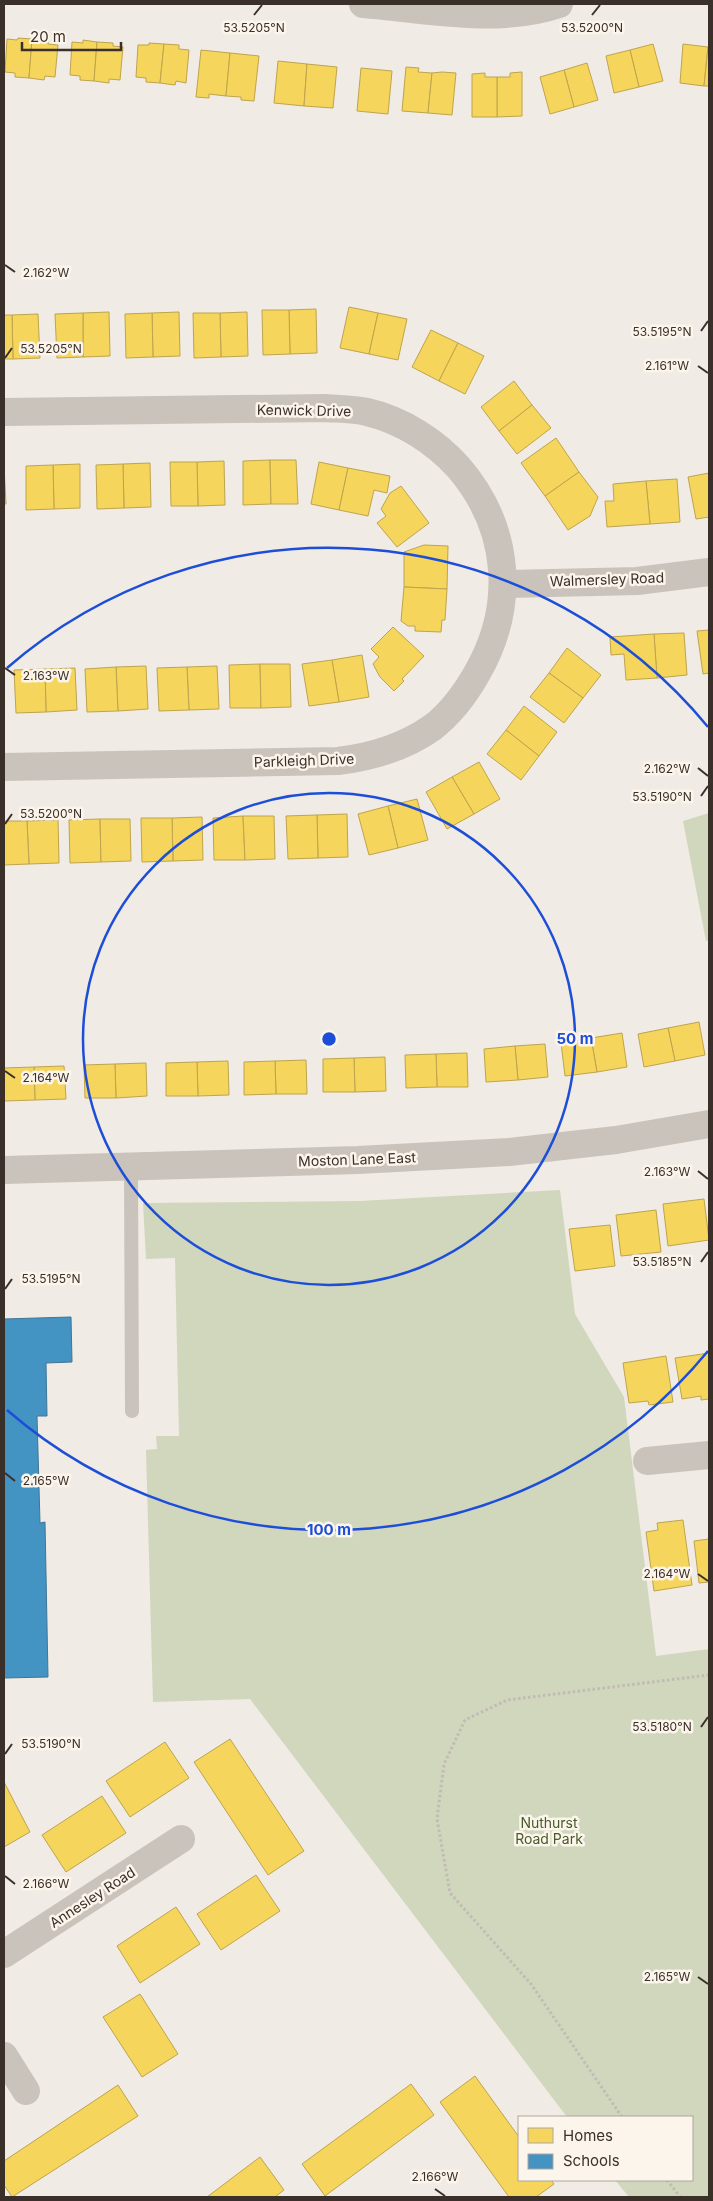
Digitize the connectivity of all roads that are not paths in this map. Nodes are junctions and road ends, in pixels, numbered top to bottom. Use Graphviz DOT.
graph roads {
  1 [pos="363,4"];
  2 [pos="559,4"];
  3 [pos="4,412"];
  4 [pos="709,572"];
  5 [pos="504,584"];
  6 [pos="4,767"];
  7 [pos="709,1124"];
  8 [pos="130,1166"];
  9 [pos="4,1170"];
  10 [pos="132,1411"];
  11 [pos="647,1461"];
  12 [pos="708,1462"];
  13 [pos="181,1839"];
  14 [pos="4,1954"];
  15 [pos="4,2056"];
  16 [pos="26,2091"];
  1 -- 2 [label="street"];
  3 -- 5 [label="street, Kenwick Drive"];
  4 -- 5 [label="street, Walmersley Road"];
  5 -- 6 [label="street, Parkleigh Drive"];
  7 -- 8 [label="street, Moston Lane East"];
  8 -- 9 [label="street, Moston Lane East"];
  8 -- 10 [label="lane"];
  11 -- 12 [label="street"];
  13 -- 14 [label="street, Annesley Road"];
  15 -- 16 [label="street"];
}
